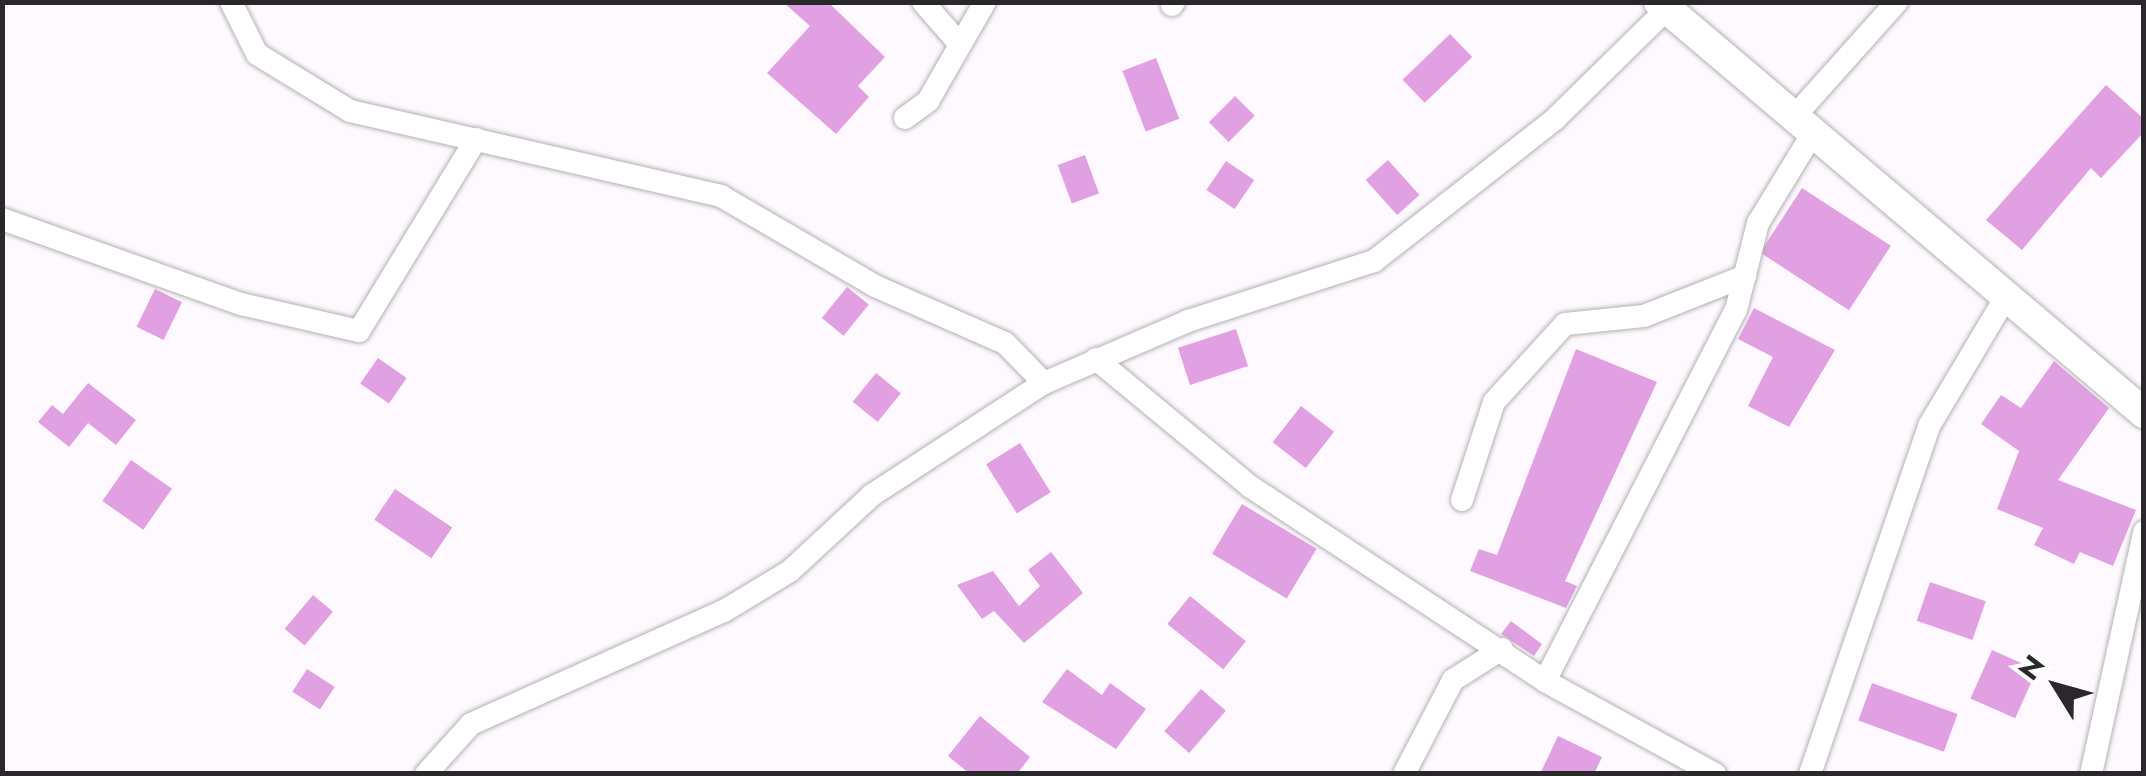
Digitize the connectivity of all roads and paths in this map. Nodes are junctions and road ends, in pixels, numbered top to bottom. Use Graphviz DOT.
graph roads {
  1 [pos="231,2"];
  2 [pos="922,2"];
  3 [pos="985,2"];
  4 [pos="1897,2"];
  5 [pos="1666,5"];
  6 [pos="957,41"];
  7 [pos="905,118"];
  8 [pos="1804,125"];
  9 [pos="476,139"];
  10 [pos="2,220"];
  11 [pos="1745,276"];
  12 [pos="2006,297"];
  13 [pos="1096,359"];
  14 [pos="1044,383"];
  15 [pos="2143,411"];
  16 [pos="1462,500"];
  17 [pos="2144,532"];
  18 [pos="1502,649"];
  19 [pos="1545,681"];
  20 [pos="1816,772"];
  21 [pos="426,774"];
  22 [pos="1404,774"];
  23 [pos="1714,774"];
  24 [pos="2091,774"];
  1 -- 9 [label="street"];
  2 -- 6 [label="street"];
  3 -- 6 [label="street"];
  4 -- 8 [label="street"];
  5 -- 8 [label="street"];
  5 -- 13 [label="street"];
  6 -- 7 [label="street"];
  8 -- 11 [label="street"];
  8 -- 12 [label="street"];
  9 -- 10 [label="street"];
  9 -- 14 [label="street"];
  11 -- 16 [label="street"];
  11 -- 19 [label="street"];
  12 -- 15 [label="street"];
  12 -- 20 [label="street"];
  13 -- 14 [label="street"];
  13 -- 18 [label="street"];
  14 -- 21 [label="street"];
  17 -- 24 [label="street"];
  18 -- 19 [label="street"];
  18 -- 22 [label="street"];
  19 -- 23 [label="street"];
}
